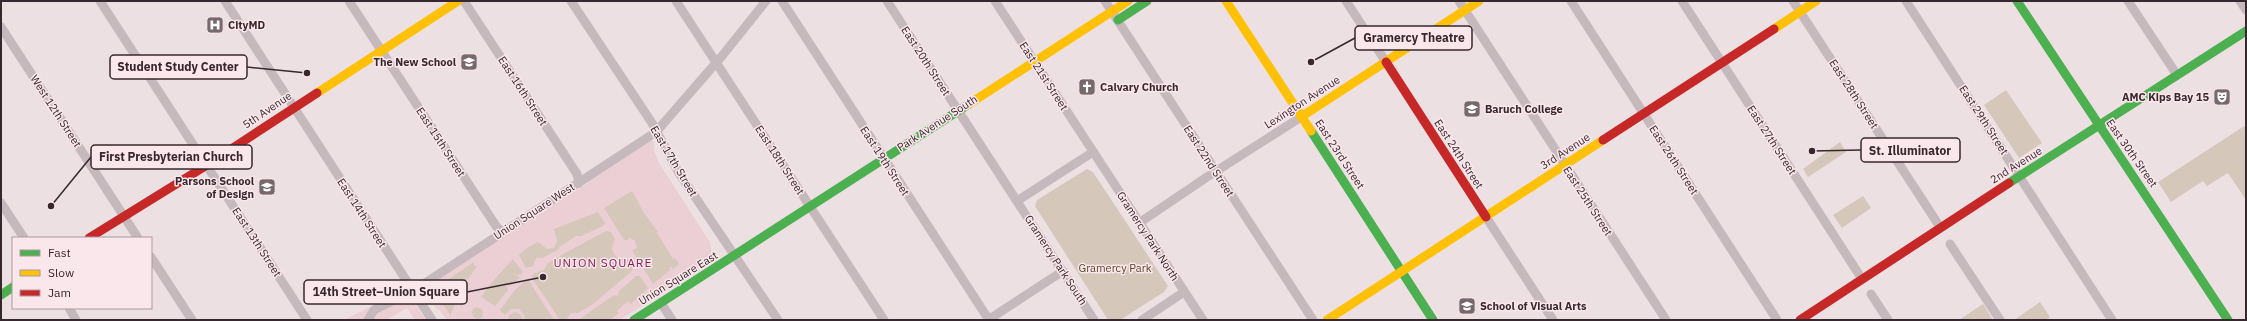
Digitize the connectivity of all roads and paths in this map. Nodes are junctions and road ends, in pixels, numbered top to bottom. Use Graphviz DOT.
graph roads {
  1 [pos="100,1"];
  2 [pos="225,1"];
  3 [pos="349,1"];
  4 [pos="458,1"];
  5 [pos="464,1"];
  6 [pos="571,1"];
  7 [pos="676,1"];
  8 [pos="766,1"];
  9 [pos="782,1"];
  10 [pos="887,1"];
  11 [pos="995,1"];
  12 [pos="1105,1"];
  13 [pos="1128,1"];
  14 [pos="1147,1"];
  15 [pos="1226,1"];
  16 [pos="1346,1"];
  17 [pos="1459,1"];
  18 [pos="1479,1"];
  19 [pos="1571,1"];
  20 [pos="1682,1"];
  21 [pos="1793,1"];
  22 [pos="1816,1"];
  23 [pos="1906,1"];
  24 [pos="2017,1"];
  25 [pos="2128,1"];
  26 [pos="2240,1"];
  27 [pos="1465,10"];
  28 [pos="2246,10"];
  29 [pos="1112,11"];
  30 [pos="1800,12"];
  31 [pos="1114,22"];
  32 [pos="1,26"];
  33 [pos="2246,30"];
  34 [pos="381,51"];
  35 [pos="716,62"];
  36 [pos="1035,62"];
  37 [pos="1386,62"];
  38 [pos="1722,63"];
  39 [pos="2177,75"];
  40 [pos="293,107"];
  41 [pos="959,111"];
  42 [pos="1644,113"];
  43 [pos="1301,117"];
  44 [pos="2099,126"];
  45 [pos="656,132"];
  46 [pos="1093,152"];
  47 [pos="884,159"];
  48 [pos="206,165"];
  49 [pos="1565,165"];
  50 [pos="1216,171"];
  51 [pos="2020,178"];
  52 [pos="579,183"];
  53 [pos="1017,201"];
  54 [pos="1,203"];
  55 [pos="811,207"];
  56 [pos="124,216"];
  57 [pos="1486,217"];
  58 [pos="1139,223"];
  59 [pos="1940,227"];
  60 [pos="502,232"];
  61 [pos="23,237"];
  62 [pos="92,237"];
  63 [pos="137,237"];
  64 [pos="1950,244"];
  65 [pos="152,259"];
  66 [pos="748,259"];
  67 [pos="736,263"];
  68 [pos="1063,271"];
  69 [pos="1402,272"];
  70 [pos="1862,279"];
  71 [pos="12,289"];
  72 [pos="413,291"];
  73 [pos="1184,292"];
  74 [pos="1872,294"];
  75 [pos="1,295"];
  76 [pos="661,303"];
  77 [pos="675,306"];
  78 [pos="70,309"];
  79 [pos="663,314"];
  80 [pos="76,320"];
  81 [pos="192,320"];
  82 [pos="307,320"];
  83 [pos="368,320"];
  84 [pos="432,320"];
  85 [pos="634,320"];
  86 [pos="672,320"];
  87 [pos="778,320"];
  88 [pos="884,320"];
  89 [pos="989,320"];
  90 [pos="1094,320"];
  91 [pos="1142,320"];
  92 [pos="1202,320"];
  93 [pos="1313,320"];
  94 [pos="1327,320"];
  95 [pos="1434,320"];
  96 [pos="1553,320"];
  97 [pos="1666,320"];
  98 [pos="1777,320"];
  99 [pos="1800,320"];
  100 [pos="1888,320"];
  101 [pos="2000,320"];
  102 [pos="2112,320"];
  103 [pos="2228,320"];
  1 -- 48 [label="street, East 13th Street"];
  2 -- 40 [label="street, East 14th Street"];
  3 -- 34 [label="street, East 15th Street"];
  4 -- 34 [label="main road, 5th Avenue"];
  5 -- 52 [label="street, East 16th Street"];
  6 -- 45 [label="street, East 17th Street"];
  7 -- 35 [label="street, East 18th Street"];
  8 -- 35 [label="street, Union Square West"];
  9 -- 47 [label="street, East 19th Street"];
  10 -- 41 [label="street, East 20th Street"];
  11 -- 36 [label="street, East 21st Street"];
  12 -- 29 [label="street, East 22nd Street"];
  13 -- 29 [label="main road, Park Avenue South"];
  14 -- 31 [label="main road"];
  15 -- 43 [label="main road, East 23rd Street"];
  16 -- 37 [label="street, East 24th Street"];
  17 -- 27 [label="street, East 25th Street"];
  18 -- 27 [label="main road, Lexington Avenue"];
  19 -- 42 [label="street, East 26th Street"];
  20 -- 38 [label="street, East 27th Street"];
  21 -- 30 [label="street, East 28th Street"];
  22 -- 30 [label="main road, 3rd Avenue"];
  23 -- 51 [label="street, East 29th Street"];
  24 -- 44 [label="main road, East 30th Street"];
  25 -- 39 [label="street"];
  26 -- 28 [label="street"];
  27 -- 37 [label="main road, Lexington Avenue"];
  27 -- 49 [label="street, East 25th Street"];
  29 -- 31 [label="street, East 22nd Street"];
  29 -- 36 [label="main road, Park Avenue South"];
  30 -- 38 [label="main road, 3rd Avenue"];
  30 -- 59 [label="street, East 28th Street"];
  31 -- 50 [label="street, East 22nd Street"];
  32 -- 56 [label="street, West 12th Street"];
  33 -- 39 [label="main road, 2nd Avenue"];
  34 -- 40 [label="main road, 5th Avenue"];
  34 -- 60 [label="street, East 15th Street"];
  35 -- 45 [label="street, Union Square West"];
  35 -- 55 [label="street, East 18th Street"];
  36 -- 41 [label="main road, Park Avenue South"];
  36 -- 46 [label="street, East 21st Street"];
  37 -- 43 [label="main road, Lexington Avenue"];
  37 -- 57 [label="main road, East 24th Street"];
  38 -- 42 [label="main road, 3rd Avenue"];
  38 -- 70 [label="street, East 27th Street"];
  39 -- 44 [label="main road, 2nd Avenue"];
  40 -- 48 [label="main road, 5th Avenue"];
  40 -- 72 [label="street, East 14th Street"];
  41 -- 47 [label="main road, Park Avenue South"];
  41 -- 53 [label="street, East 20th Street"];
  42 -- 49 [label="main road, 3rd Avenue"];
  42 -- 98 [label="street, East 26th Street"];
  43 -- 50 [label="street, Lexington Avenue"];
  43 -- 69 [label="main road, East 23rd Street"];
  44 -- 51 [label="main road, 2nd Avenue"];
  44 -- 103 [label="main road, East 30th Street"];
  45 -- 52 [label="street, Union Square West"];
  45 -- 67 [label="street, East 17th Street"];
  46 -- 53 [label="street"];
  46 -- 58 [label="street, Gramercy Park North"];
  47 -- 55 [label="main road, Park Avenue South"];
  47 -- 89 [label="street, East 19th Street"];
  48 -- 56 [label="main road, 5th Avenue"];
  48 -- 82 [label="street, East 13th Street"];
  49 -- 57 [label="main road, 3rd Avenue"];
  49 -- 97 [label="street, East 25th Street"];
  50 -- 58 [label="street, Lexington Avenue"];
  50 -- 93 [label="street, East 22nd Street"];
  51 -- 59 [label="main road, 2nd Avenue"];
  51 -- 102 [label="street, East 29th Street"];
  52 -- 60 [label="street, Union Square West"];
  53 -- 68 [label="street, Gramercy Park South"];
  54 -- 61 [label="street"];
  55 -- 67 [label="main road, Park Avenue South"];
  55 -- 88 [label="street, East 18th Street"];
  56 -- 62 [label="main road, 5th Avenue"];
  56 -- 63 [label="street, West 12th Street"];
  57 -- 69 [label="main road, 3rd Avenue"];
  57 -- 96 [label="street, East 24th Street"];
  58 -- 73 [label="street, Gramercy Park North"];
  59 -- 70 [label="main road, 2nd Avenue"];
  60 -- 72 [label="street, Union Square West"];
  64 -- 101 [label="street"];
  65 -- 81 [label="street"];
  66 -- 67 [label="main road"];
  67 -- 76 [label="main road, Union Square East"];
  67 -- 87 [label="street, East 17th Street"];
  68 -- 89 [label="street"];
  68 -- 90 [label="street, Gramercy Park South"];
  69 -- 94 [label="main road, 3rd Avenue"];
  69 -- 95 [label="main road, East 23rd Street"];
  70 -- 99 [label="main road, 2nd Avenue"];
  71 -- 75 [label="main road"];
  72 -- 83 [label="street, Union Square West"];
  72 -- 84 [label="street, East 14th Street"];
  73 -- 91 [label="street"];
  73 -- 92 [label="street, Gramercy Park North"];
  74 -- 100 [label="street"];
  76 -- 79 [label="street"];
  76 -- 85 [label="main road, Union Square East"];
  77 -- 79 [label="main road, Union Square East"];
  78 -- 80 [label="street"];
  79 -- 86 [label="street"];
}
